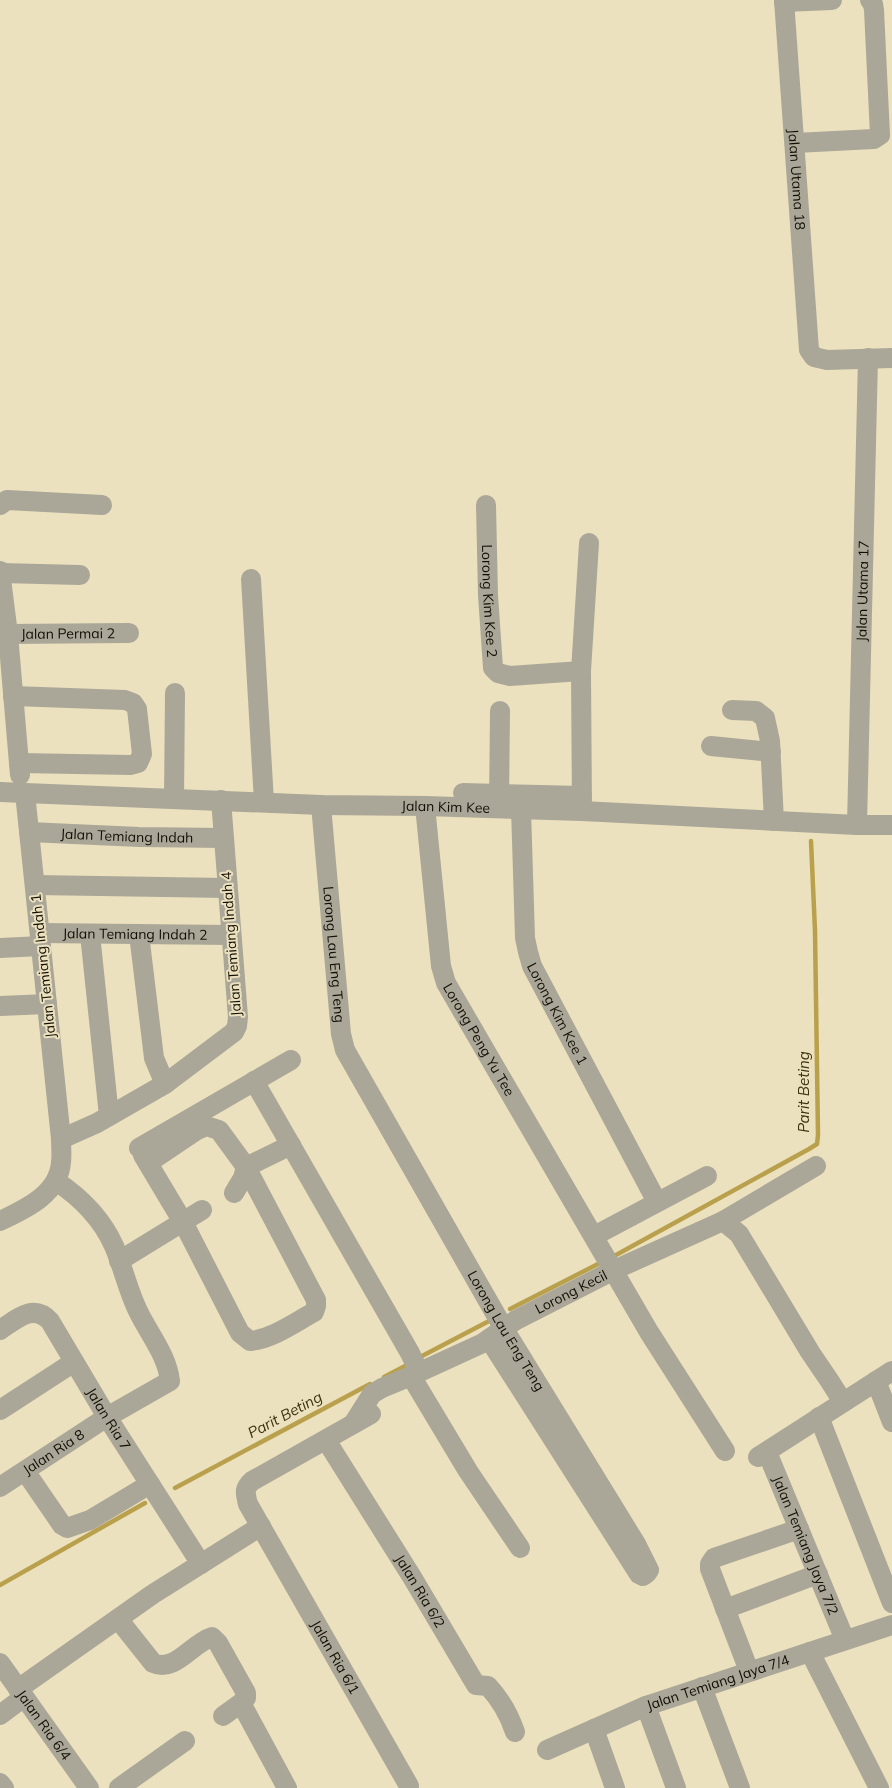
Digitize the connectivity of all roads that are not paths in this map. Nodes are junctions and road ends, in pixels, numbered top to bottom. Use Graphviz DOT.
graph roads {
  1 [pos="832,0"];
  2 [pos="870,0"];
  3 [pos="784,1"];
  4 [pos="795,143"];
  5 [pos="868,358"];
  6 [pos="892,358"];
  7 [pos="0,504"];
  8 [pos="486,504"];
  9 [pos="102,505"];
  10 [pos="589,543"];
  11 [pos="0,572"];
  12 [pos="80,575"];
  13 [pos="251,579"];
  14 [pos="129,633"];
  15 [pos="8,634"];
  16 [pos="581,672"];
  17 [pos="175,692"];
  18 [pos="13,696"];
  19 [pos="732,710"];
  20 [pos="500,711"];
  21 [pos="712,746"];
  22 [pos="771,752"];
  23 [pos="19,763"];
  24 [pos="0,792"];
  25 [pos="23,793"];
  26 [pos="463,793"];
  27 [pos="174,799"];
  28 [pos="222,800"];
  29 [pos="499,801"];
  30 [pos="264,802"];
  31 [pos="582,803"];
  32 [pos="321,805"];
  33 [pos="425,806"];
  34 [pos="521,809"];
  35 [pos="774,821"];
  36 [pos="857,825"];
  37 [pos="892,825"];
  38 [pos="29,832"];
  39 [pos="224,838"];
  40 [pos="35,885"];
  41 [pos="227,888"];
  42 [pos="90,934"];
  43 [pos="139,934"];
  44 [pos="231,935"];
  45 [pos="40,939"];
  46 [pos="0,948"];
  47 [pos="47,1004"];
  48 [pos="0,1006"];
  49 [pos="291,1060"];
  50 [pos="254,1081"];
  51 [pos="165,1084"];
  52 [pos="109,1116"];
  53 [pos="61,1139"];
  54 [pos="291,1145"];
  55 [pos="143,1155"];
  56 [pos="816,1166"];
  57 [pos="246,1167"];
  58 [pos="707,1176"];
  59 [pos="56,1180"];
  60 [pos="234,1193"];
  61 [pos="657,1202"];
  62 [pos="202,1210"];
  63 [pos="0,1221"];
  64 [pos="722,1221"];
  65 [pos="183,1222"];
  66 [pos="604,1254"];
  67 [pos="119,1261"];
  68 [pos="496,1324"];
  69 [pos="0,1330"];
  70 [pos="74,1362"];
  71 [pos="413,1366"];
  72 [pos="884,1376"];
  73 [pos="842,1402"];
  74 [pos="0,1410"];
  75 [pos="371,1414"];
  76 [pos="107,1417"];
  77 [pos="819,1417"];
  78 [pos="892,1422"];
  79 [pos="352,1425"];
  80 [pos="326,1440"];
  81 [pos="725,1451"];
  82 [pos="25,1471"];
  83 [pos="0,1488"];
  84 [pos="154,1490"];
  85 [pos="260,1526"];
  86 [pos="799,1529"];
  87 [pos="520,1548"];
  88 [pos="201,1564"];
  89 [pos="818,1574"];
  90 [pos="892,1603"];
  91 [pos="725,1609"];
  92 [pos="118,1619"];
  93 [pos="892,1625"];
  94 [pos="845,1640"];
  95 [pos="810,1652"];
  96 [pos="0,1662"];
  97 [pos="749,1671"];
  98 [pos="702,1687"];
  99 [pos="21,1693"];
  100 [pos="244,1698"];
  101 [pos="646,1706"];
  102 [pos="0,1715"];
  103 [pos="223,1716"];
  104 [pos="594,1729"];
  105 [pos="515,1732"];
  106 [pos="185,1741"];
  107 [pos="547,1750"];
  108 [pos="0,1783"];
  109 [pos="409,1786"];
  110 [pos="4,1788"];
  111 [pos="90,1788"];
  112 [pos="119,1788"];
  113 [pos="287,1788"];
  114 [pos="615,1788"];
  115 [pos="676,1788"];
  116 [pos="740,1788"];
  117 [pos="879,1788"];
  1 -- 3 [label="street"];
  2 -- 4 [label="street"];
  3 -- 4 [label="street, Jalan Utama 18"];
  4 -- 5 [label="street, Jalan Utama 18"];
  5 -- 6 [label="street"];
  5 -- 36 [label="street, Jalan Utama 17"];
  7 -- 9 [label="street"];
  8 -- 16 [label="street, Lorong Kim Kee 2"];
  10 -- 16 [label="street"];
  11 -- 12 [label="street"];
  11 -- 15 [label="street, Jalan Temiang Indah 1"];
  13 -- 30 [label="street"];
  14 -- 15 [label="street, Jalan Permai 2"];
  15 -- 18 [label="street, Jalan Temiang Indah 1"];
  16 -- 31 [label="street"];
  17 -- 27 [label="street"];
  18 -- 23 [label="street, Jalan Temiang Indah 1"];
  18 -- 23 [label="street"];
  19 -- 22 [label="street"];
  20 -- 29 [label="street"];
  21 -- 22 [label="street"];
  22 -- 35 [label="street"];
  23 -- 25 [label="street, Jalan Temiang Indah 1"];
  24 -- 25 [label="street, Jalan Kim Kee"];
  25 -- 27 [label="street, Jalan Kim Kee"];
  25 -- 38 [label="street, Jalan Temiang Indah 1"];
  26 -- 29 [label="street"];
  27 -- 28 [label="street, Jalan Kim Kee"];
  28 -- 30 [label="street, Jalan Kim Kee"];
  28 -- 39 [label="street, Jalan Temiang Indah 4"];
  29 -- 31 [label="street"];
  29 -- 33 [label="street, Jalan Kim Kee"];
  29 -- 34 [label="street, Jalan Kim Kee"];
  30 -- 32 [label="street, Jalan Kim Kee"];
  31 -- 34 [label="street, Jalan Kim Kee"];
  31 -- 35 [label="street, Jalan Kim Kee"];
  32 -- 33 [label="street, Jalan Kim Kee"];
  32 -- 68 [label="street, Lorong Lau Eng Teng"];
  33 -- 66 [label="street, Lorong Peng Yu Tee"];
  34 -- 61 [label="street, Lorong Kim Kee 1"];
  35 -- 36 [label="street, Jalan Kim Kee"];
  36 -- 37 [label="street, Jalan Kim Kee"];
  38 -- 39 [label="street, Jalan Temiang Indah"];
  38 -- 40 [label="street, Jalan Temiang Indah 1"];
  39 -- 41 [label="street, Jalan Temiang Indah 4"];
  40 -- 41 [label="street"];
  40 -- 45 [label="street, Jalan Temiang Indah 1"];
  41 -- 44 [label="street, Jalan Temiang Indah 4"];
  42 -- 43 [label="street, Jalan Temiang Indah 2"];
  42 -- 45 [label="street, Jalan Temiang Indah 2"];
  42 -- 52 [label="street"];
  43 -- 44 [label="street, Jalan Temiang Indah 2"];
  43 -- 51 [label="street"];
  44 -- 51 [label="street, Jalan Temiang Indah 4"];
  45 -- 46 [label="street, Jalan Temiang Indah 2"];
  45 -- 47 [label="street, Jalan Temiang Indah 1"];
  47 -- 48 [label="street"];
  47 -- 53 [label="street, Jalan Temiang Indah 1"];
  49 -- 50 [label="street"];
  50 -- 54 [label="street"];
  50 -- 55 [label="street"];
  51 -- 52 [label="street, Jalan Temiang Indah 4"];
  52 -- 53 [label="street, Jalan Temiang Indah 4"];
  53 -- 59 [label="street, Jalan Temiang Indah 1"];
  54 -- 57 [label="street"];
  54 -- 71 [label="street"];
  55 -- 57 [label="street"];
  55 -- 65 [label="street"];
  56 -- 64 [label="street, Lorong Kecil"];
  57 -- 60 [label="street"];
  57 -- 65 [label="street"];
  58 -- 61 [label="street"];
  59 -- 63 [label="street"];
  59 -- 67 [label="street"];
  61 -- 66 [label="street"];
  62 -- 65 [label="street"];
  64 -- 66 [label="street, Lorong Kecil"];
  64 -- 73 [label="street"];
  65 -- 67 [label="street"];
  66 -- 68 [label="street, Lorong Kecil"];
  66 -- 81 [label="street, Lorong Peng Yu Tee"];
  67 -- 76 [label="street, Jalan Ria 8"];
  68 -- 68 [label="street, Lorong Lau Eng Teng"];
  68 -- 71 [label="street, Lorong Kecil"];
  69 -- 70 [label="street, Jalan Ria 7"];
  70 -- 74 [label="street"];
  70 -- 76 [label="street, Jalan Ria 7"];
  71 -- 79 [label="street, Lorong Kecil"];
  71 -- 87 [label="street"];
  72 -- 73 [label="street"];
  72 -- 78 [label="street"];
  73 -- 77 [label="street"];
  75 -- 79 [label="street"];
  76 -- 82 [label="street, Jalan Ria 8"];
  76 -- 84 [label="street, Jalan Ria 7"];
  77 -- 86 [label="street, Jalan Temiang Jaya 7/2"];
  77 -- 90 [label="street"];
  79 -- 80 [label="street"];
  80 -- 85 [label="street, Jalan Ria 6/1"];
  80 -- 105 [label="street, Jalan Ria 6/2"];
  82 -- 83 [label="street, Jalan Ria 8"];
  82 -- 84 [label="street"];
  84 -- 88 [label="street, Jalan Ria 7"];
  85 -- 88 [label="street"];
  85 -- 109 [label="street, Jalan Ria 6/1"];
  86 -- 89 [label="street, Jalan Temiang Jaya 7/2"];
  86 -- 91 [label="street"];
  88 -- 92 [label="street"];
  89 -- 91 [label="street"];
  89 -- 94 [label="street, Jalan Temiang Jaya 7/2"];
  91 -- 97 [label="street"];
  92 -- 99 [label="street"];
  92 -- 100 [label="street"];
  93 -- 94 [label="street, Jalan Temiang Jaya 7/4"];
  94 -- 95 [label="street, Jalan Temiang Jaya 7/4"];
  95 -- 97 [label="street, Jalan Temiang Jaya 7/4"];
  95 -- 117 [label="street"];
  96 -- 99 [label="street, Jalan Ria 6/4"];
  97 -- 98 [label="street, Jalan Temiang Jaya 7/4"];
  98 -- 101 [label="street, Jalan Temiang Jaya 7/4"];
  98 -- 116 [label="street"];
  99 -- 102 [label="street"];
  99 -- 111 [label="street, Jalan Ria 6/4"];
  100 -- 103 [label="street"];
  100 -- 113 [label="street"];
  101 -- 104 [label="street, Jalan Temiang Jaya 7/4"];
  101 -- 115 [label="street"];
  104 -- 107 [label="street, Jalan Temiang Jaya 7/4"];
  104 -- 114 [label="street"];
  106 -- 112 [label="street"];
  108 -- 110 [label="street"];
}
